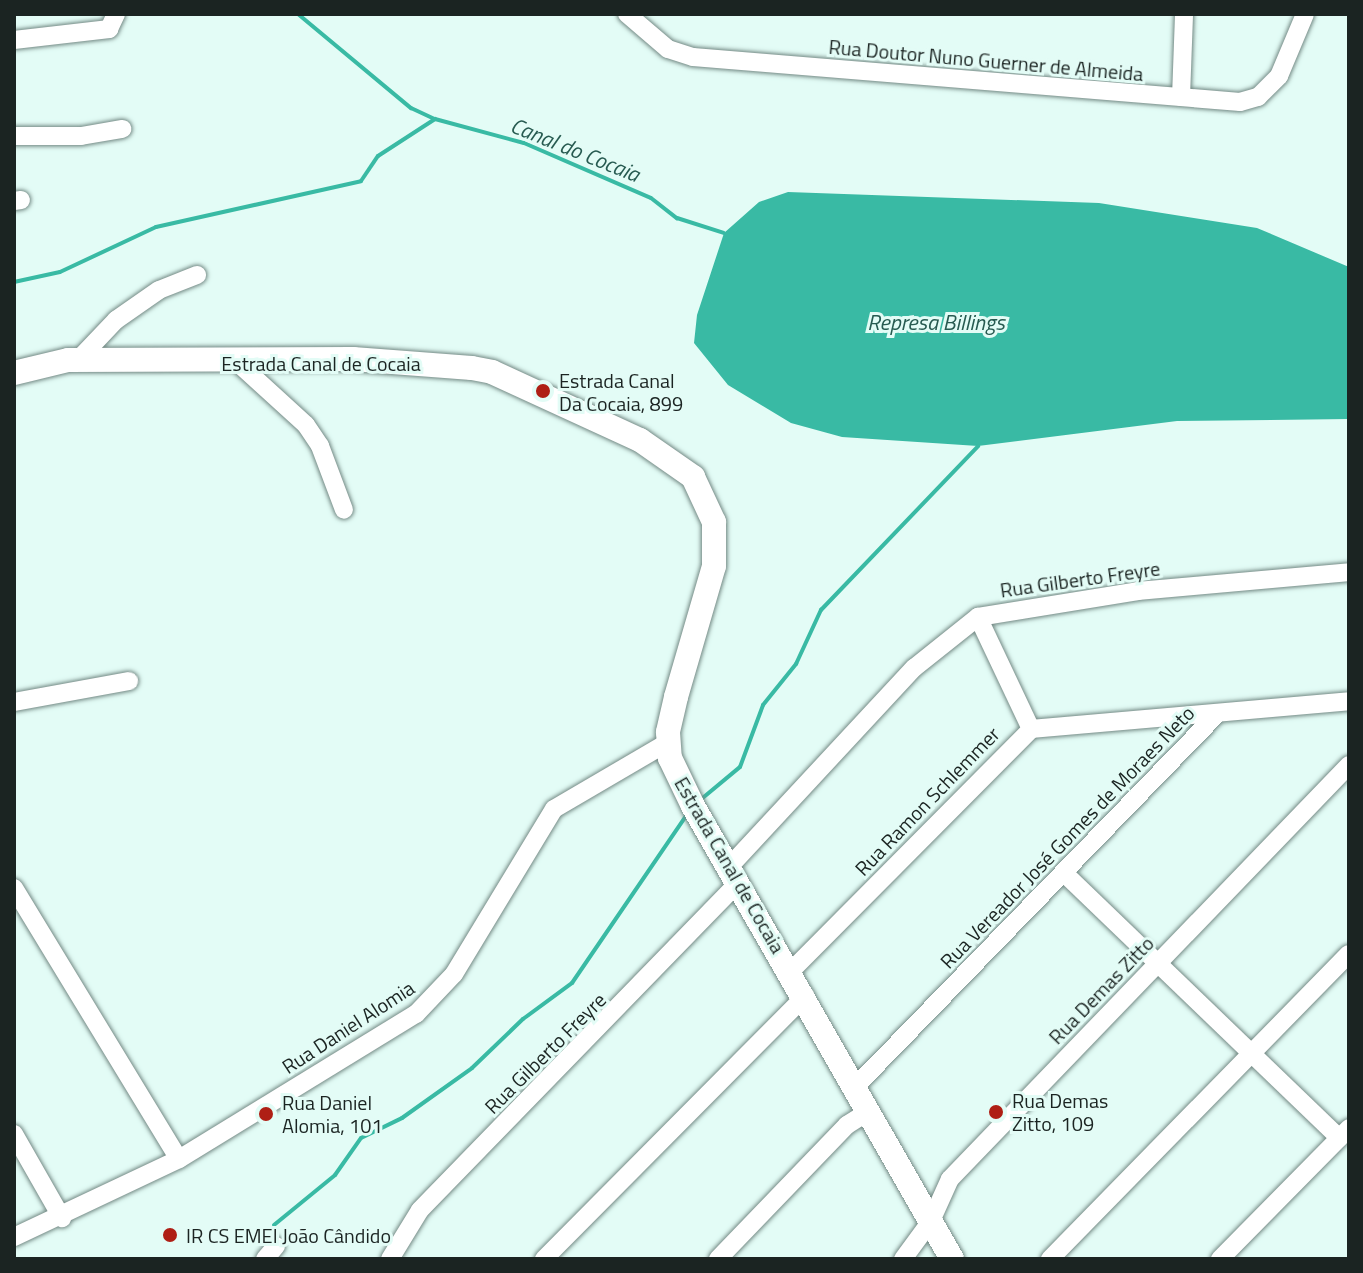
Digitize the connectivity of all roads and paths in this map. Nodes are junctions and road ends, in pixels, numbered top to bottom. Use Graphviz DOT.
graph roads {
  1 [pos="116,14"];
  2 [pos="627,14"];
  3 [pos="1184,14"];
  4 [pos="1305,14"];
  5 [pos="14,40"];
  6 [pos="1181,97"];
  7 [pos="122,129"];
  8 [pos="14,136"];
  9 [pos="197,275"];
  10 [pos="78,360"];
  11 [pos="237,362"];
  12 [pos="14,373"];
  13 [pos="344,510"];
  14 [pos="1349,572"];
  15 [pos="978,617"];
  16 [pos="129,681"];
  17 [pos="1349,701"];
  18 [pos="14,702"];
  19 [pos="1217,714"];
  20 [pos="1031,729"];
  21 [pos="668,742"];
  22 [pos="1349,765"];
  23 [pos="1064,873"];
  24 [pos="734,875"];
  25 [pos="14,888"];
  26 [pos="1349,954"];
  27 [pos="1158,963"];
  28 [pos="791,971"];
  29 [pos="805,996"];
  30 [pos="1253,1054"];
  31 [pos="856,1086"];
  32 [pos="869,1111"];
  33 [pos="1344,1133"];
  34 [pos="14,1134"];
  35 [pos="179,1159"];
  36 [pos="62,1218"];
  37 [pos="931,1221"];
  38 [pos="14,1237"];
  39 [pos="390,1259"];
  40 [pos="544,1259"];
  41 [pos="718,1259"];
  42 [pos="903,1259"];
  43 [pos="952,1259"];
  44 [pos="1050,1259"];
  45 [pos="1220,1259"];
  1 -- 5 [label="street"];
  2 -- 6 [label="street, Rua Doutor Nuno Guerner de Almeida"];
  3 -- 6 [label="street"];
  4 -- 6 [label="street, Rua Doutor Nuno Guerner de Almeida"];
  7 -- 8 [label="street"];
  9 -- 10 [label="street"];
  10 -- 11 [label="main road, Estrada Canal de Cocaia"];
  10 -- 12 [label="main road, Estrada Canal de Cocaia"];
  11 -- 13 [label="street"];
  11 -- 21 [label="main road, Estrada Canal de Cocaia"];
  14 -- 15 [label="street, Rua Gilberto Freyre"];
  15 -- 20 [label="street"];
  15 -- 24 [label="street, Rua Gilberto Freyre"];
  16 -- 18 [label="street"];
  17 -- 19 [label="street, Rua Vereador José Gomes de Moraes Neto"];
  19 -- 20 [label="street, Rua Ramon Schlemmer"];
  19 -- 23 [label="street, Rua Vereador José Gomes de Moraes Neto"];
  20 -- 28 [label="street, Rua Ramon Schlemmer"];
  21 -- 24 [label="main road, Estrada Canal de Cocaia"];
  21 -- 35 [label="street, Rua Daniel Alomia"];
  22 -- 27 [label="street, Rua Demas Zitto"];
  23 -- 27 [label="street"];
  23 -- 31 [label="street, Rua Vereador José Gomes de Moraes Neto"];
  24 -- 28 [label="main road, Estrada Canal de Cocaia"];
  24 -- 39 [label="street, Rua Gilberto Freyre"];
  25 -- 35 [label="street"];
  26 -- 30 [label="street"];
  27 -- 30 [label="street"];
  27 -- 37 [label="street, Rua Demas Zitto"];
  28 -- 29 [label="main road, Estrada Canal de Cocaia"];
  29 -- 31 [label="main road, Estrada Canal de Cocaia"];
  29 -- 40 [label="street"];
  30 -- 33 [label="street"];
  30 -- 44 [label="street"];
  31 -- 32 [label="main road, Estrada Canal de Cocaia"];
  32 -- 37 [label="main road, Estrada Canal de Cocaia"];
  32 -- 41 [label="street"];
  33 -- 45 [label="street"];
  34 -- 36 [label="street"];
  35 -- 36 [label="street, Rua Daniel Alomia"];
  36 -- 38 [label="street, Rua Daniel Alomia"];
  37 -- 42 [label="street, Rua Demas Zitto"];
  37 -- 43 [label="main road, Estrada Canal de Cocaia"];
}
